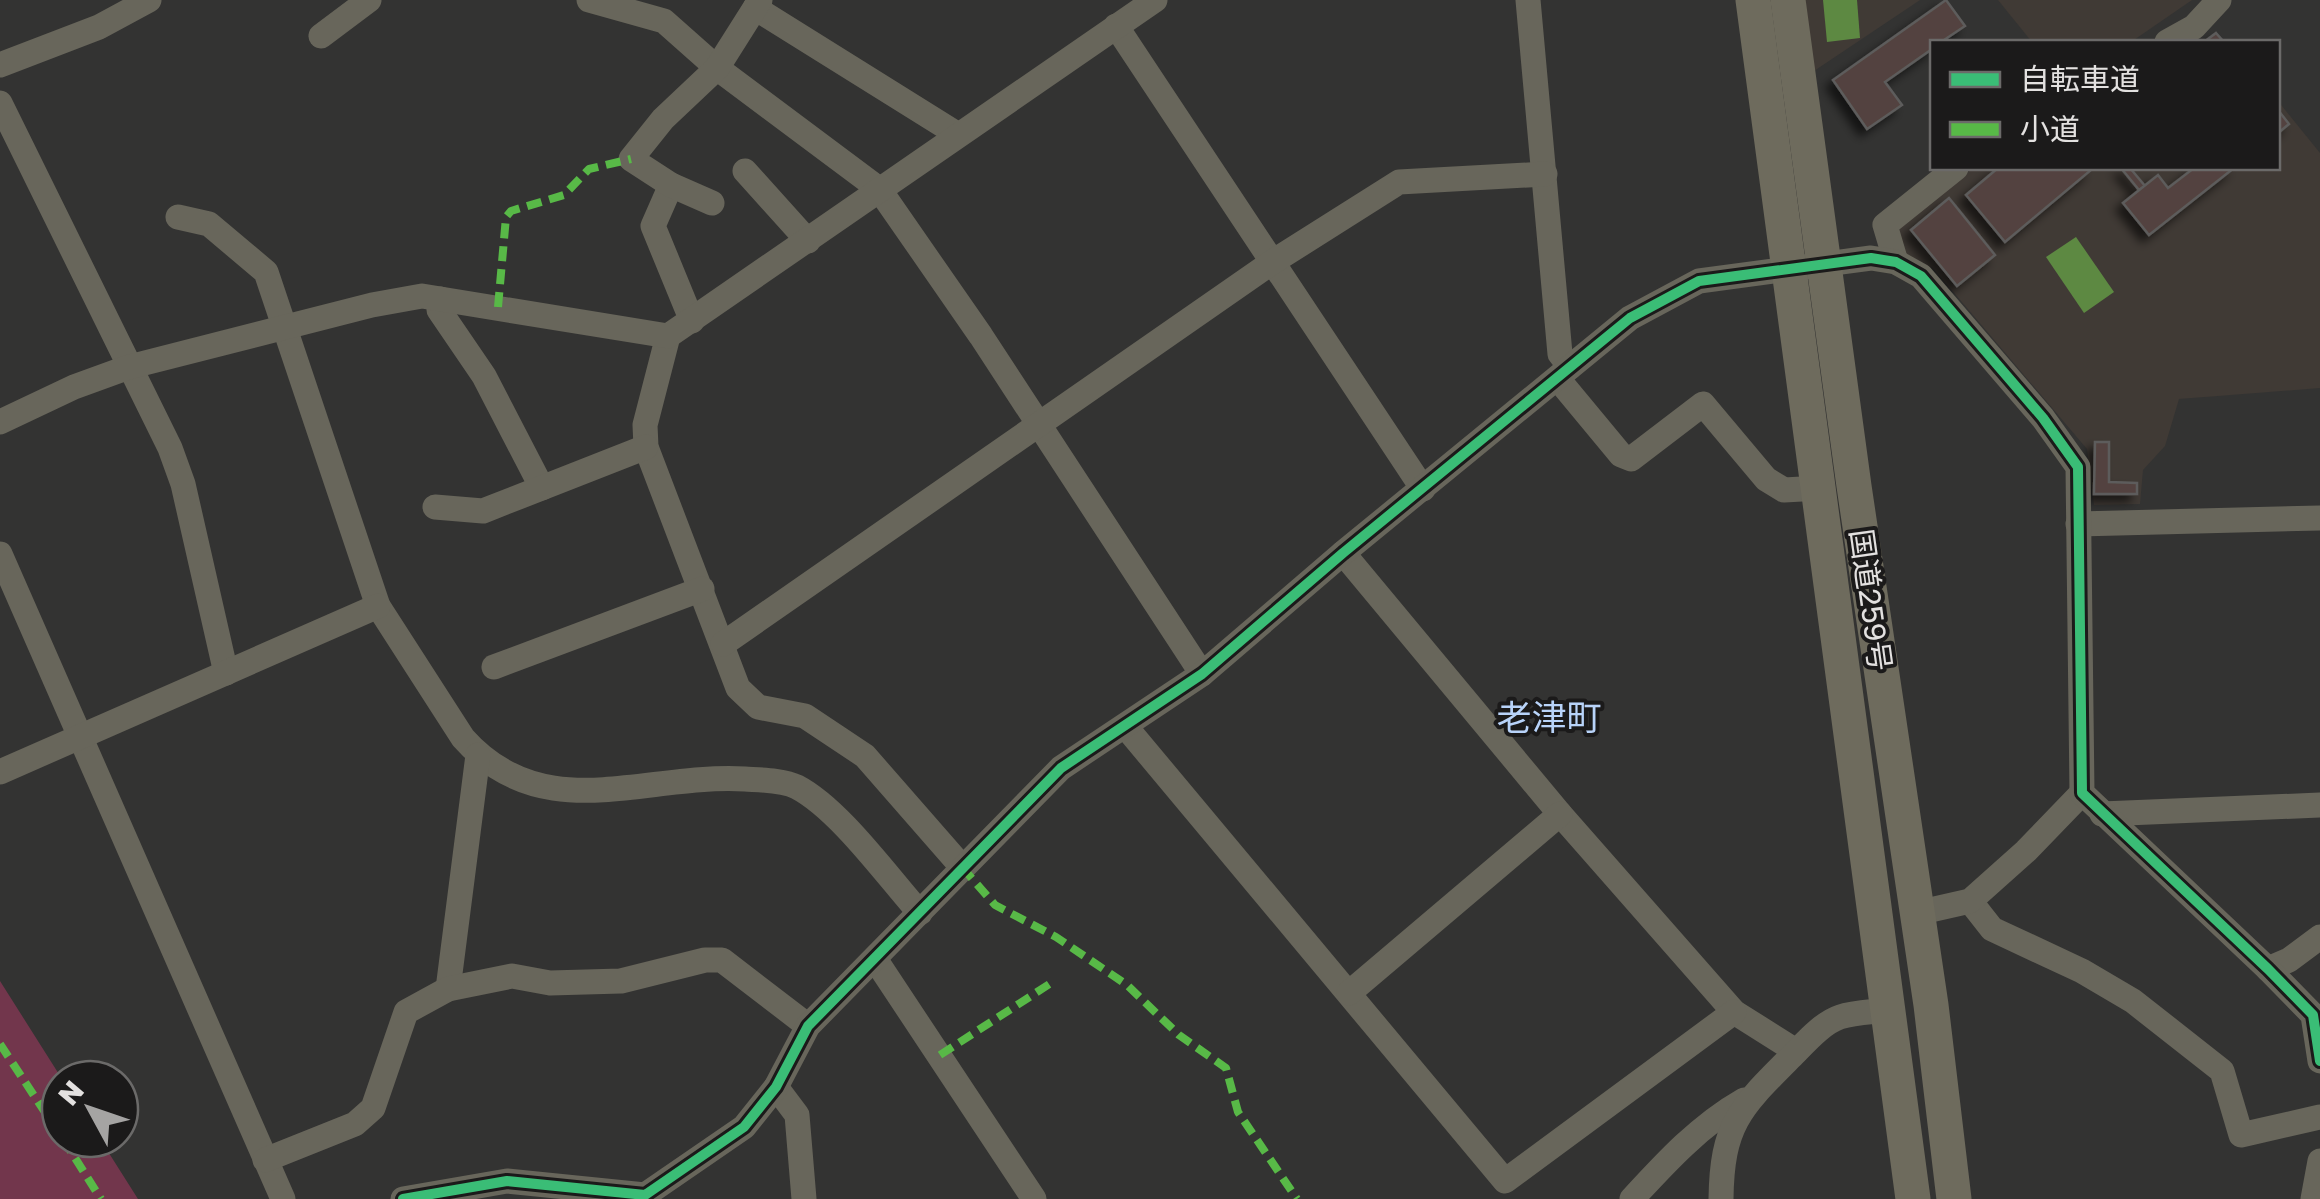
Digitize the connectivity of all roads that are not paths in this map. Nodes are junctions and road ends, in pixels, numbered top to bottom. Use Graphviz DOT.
graph roads {
  1 [pos="149,0"];
  2 [pos="369,0"];
  3 [pos="589,0"];
  4 [pos="1155,0"];
  5 [pos="1528,0"];
  6 [pos="1753,0"];
  7 [pos="1788,0"];
  8 [pos="2219,0"];
  9 [pos="757,4"];
  10 [pos="1116,26"];
  11 [pos="321,36"];
  12 [pos="2170,40"];
  13 [pos="0,65"];
  14 [pos="717,68"];
  15 [pos="0,103"];
  16 [pos="957,134"];
  17 [pos="1954,170"];
  18 [pos="745,171"];
  19 [pos="1545,174"];
  20 [pos="670,185"];
  21 [pos="879,189"];
  22 [pos="712,203"];
  23 [pos="178,216"];
  24 [pos="808,241"];
  25 [pos="1896,262"];
  26 [pos="1271,263"];
  27 [pos="1824,263"];
  28 [pos="1786,268"];
  29 [pos="440,299"];
  30 [pos="692,321"];
  31 [pos="285,326"];
  32 [pos="668,336"];
  33 [pos="129,367"];
  34 [pos="1564,373"];
  35 [pos="0,422"];
  36 [pos="1039,426"];
  37 [pos="646,447"];
  38 [pos="542,488"];
  39 [pos="1820,488"];
  40 [pos="1423,490"];
  41 [pos="435,507"];
  42 [pos="2320,518"];
  43 [pos="2078,524"];
  44 [pos="1344,553"];
  45 [pos="0,554"];
  46 [pos="702,589"];
  47 [pos="378,606"];
  48 [pos="723,644"];
  49 [pos="494,667"];
  50 [pos="226,673"];
  51 [pos="1202,674"];
  52 [pos="1125,726"];
  53 [pos="81,736"];
  54 [pos="478,755"];
  55 [pos="0,772"];
  56 [pos="2082,794"];
  57 [pos="2320,805"];
  58 [pos="1560,814"];
  59 [pos="2102,814"];
  60 [pos="962,868"];
  61 [pos="1970,901"];
  62 [pos="920,912"];
  63 [pos="1917,914"];
  64 [pos="2320,936"];
  65 [pos="874,959"];
  66 [pos="2268,969"];
  67 [pos="448,988"];
  68 [pos="1349,993"];
  69 [pos="1887,1010"];
  70 [pos="1734,1012"];
  71 [pos="808,1026"];
  72 [pos="1796,1051"];
  73 [pos="2320,1061"];
  74 [pos="776,1087"];
  75 [pos="1752,1096"];
  76 [pos="2320,1116"];
  77 [pos="265,1160"];
  78 [pos="2320,1161"];
  79 [pos="600,1195"];
  80 [pos="646,1197"];
  81 [pos="283,1199"];
  82 [pos="403,1199"];
  83 [pos="804,1199"];
  84 [pos="1034,1199"];
  85 [pos="1632,1199"];
  86 [pos="1721,1199"];
  87 [pos="1913,1199"];
  88 [pos="1954,1199"];
  89 [pos="2313,1199"];
  1 -- 13 [label="street"];
  2 -- 11 [label="street"];
  3 -- 14 [label="street"];
  4 -- 10 [label="street"];
  5 -- 19 [label="street"];
  6 -- 28 [label="highway, 国道259号"];
  7 -- 27 [label="highway, 国道259号"];
  8 -- 12 [label="street"];
  9 -- 14 [label="street"];
  9 -- 16 [label="street"];
  10 -- 16 [label="street"];
  10 -- 26 [label="street"];
  14 -- 20 [label="street"];
  14 -- 21 [label="street"];
  15 -- 33 [label="street"];
  16 -- 21 [label="street"];
  17 -- 25 [label="street"];
  18 -- 24 [label="street"];
  19 -- 26 [label="street"];
  19 -- 34 [label="street"];
  20 -- 22 [label="street"];
  20 -- 30 [label="street"];
  21 -- 24 [label="street"];
  21 -- 36 [label="street"];
  23 -- 31 [label="street"];
  24 -- 30 [label="street"];
  25 -- 27 [label="street"];
  25 -- 43 [label="street"];
  26 -- 36 [label="street"];
  26 -- 40 [label="street"];
  27 -- 28 [label="street"];
  27 -- 63 [label="highway, 国道259号"];
  28 -- 34 [label="street"];
  28 -- 39 [label="highway, 国道259号"];
  29 -- 31 [label="street"];
  29 -- 32 [label="street"];
  29 -- 38 [label="street"];
  30 -- 32 [label="street"];
  31 -- 33 [label="street"];
  31 -- 47 [label="street"];
  32 -- 37 [label="street"];
  33 -- 35 [label="street"];
  33 -- 50 [label="street"];
  34 -- 39 [label="street"];
  34 -- 40 [label="street"];
  36 -- 48 [label="street"];
  36 -- 51 [label="street"];
  37 -- 38 [label="street"];
  37 -- 46 [label="street"];
  38 -- 41 [label="street"];
  39 -- 69 [label="highway, 国道259号"];
  40 -- 44 [label="street"];
  42 -- 43 [label="street"];
  43 -- 56 [label="street"];
  44 -- 51 [label="street"];
  44 -- 58 [label="street"];
  45 -- 53 [label="street"];
  46 -- 48 [label="street"];
  46 -- 49 [label="street"];
  47 -- 50 [label="street"];
  47 -- 54 [label="street"];
  48 -- 60 [label="street"];
  50 -- 53 [label="street"];
  51 -- 52 [label="street"];
  52 -- 60 [label="street"];
  52 -- 68 [label="street"];
  53 -- 55 [label="street"];
  53 -- 77 [label="street"];
  54 -- 62 [label="street"];
  54 -- 67 [label="street"];
  56 -- 59 [label="street"];
  56 -- 61 [label="street"];
  57 -- 59 [label="street"];
  58 -- 68 [label="street"];
  58 -- 70 [label="street"];
  59 -- 66 [label="street"];
  60 -- 62 [label="street"];
  61 -- 63 [label="street"];
  61 -- 76 [label="street"];
  62 -- 65 [label="street"];
  63 -- 88 [label="highway, 国道259号"];
  64 -- 66 [label="street"];
  65 -- 71 [label="street"];
  65 -- 84 [label="street"];
  66 -- 73 [label="street"];
  67 -- 71 [label="street"];
  67 -- 77 [label="street"];
  68 -- 70 [label="street"];
  69 -- 72 [label="street"];
  69 -- 87 [label="highway, 国道259号"];
  70 -- 72 [label="street"];
  71 -- 74 [label="street"];
  72 -- 75 [label="street"];
  74 -- 80 [label="street"];
  74 -- 83 [label="street"];
  75 -- 85 [label="street"];
  75 -- 86 [label="street"];
  77 -- 81 [label="street"];
  78 -- 89 [label="street"];
  79 -- 80 [label="street"];
  79 -- 82 [label="street"];
}
